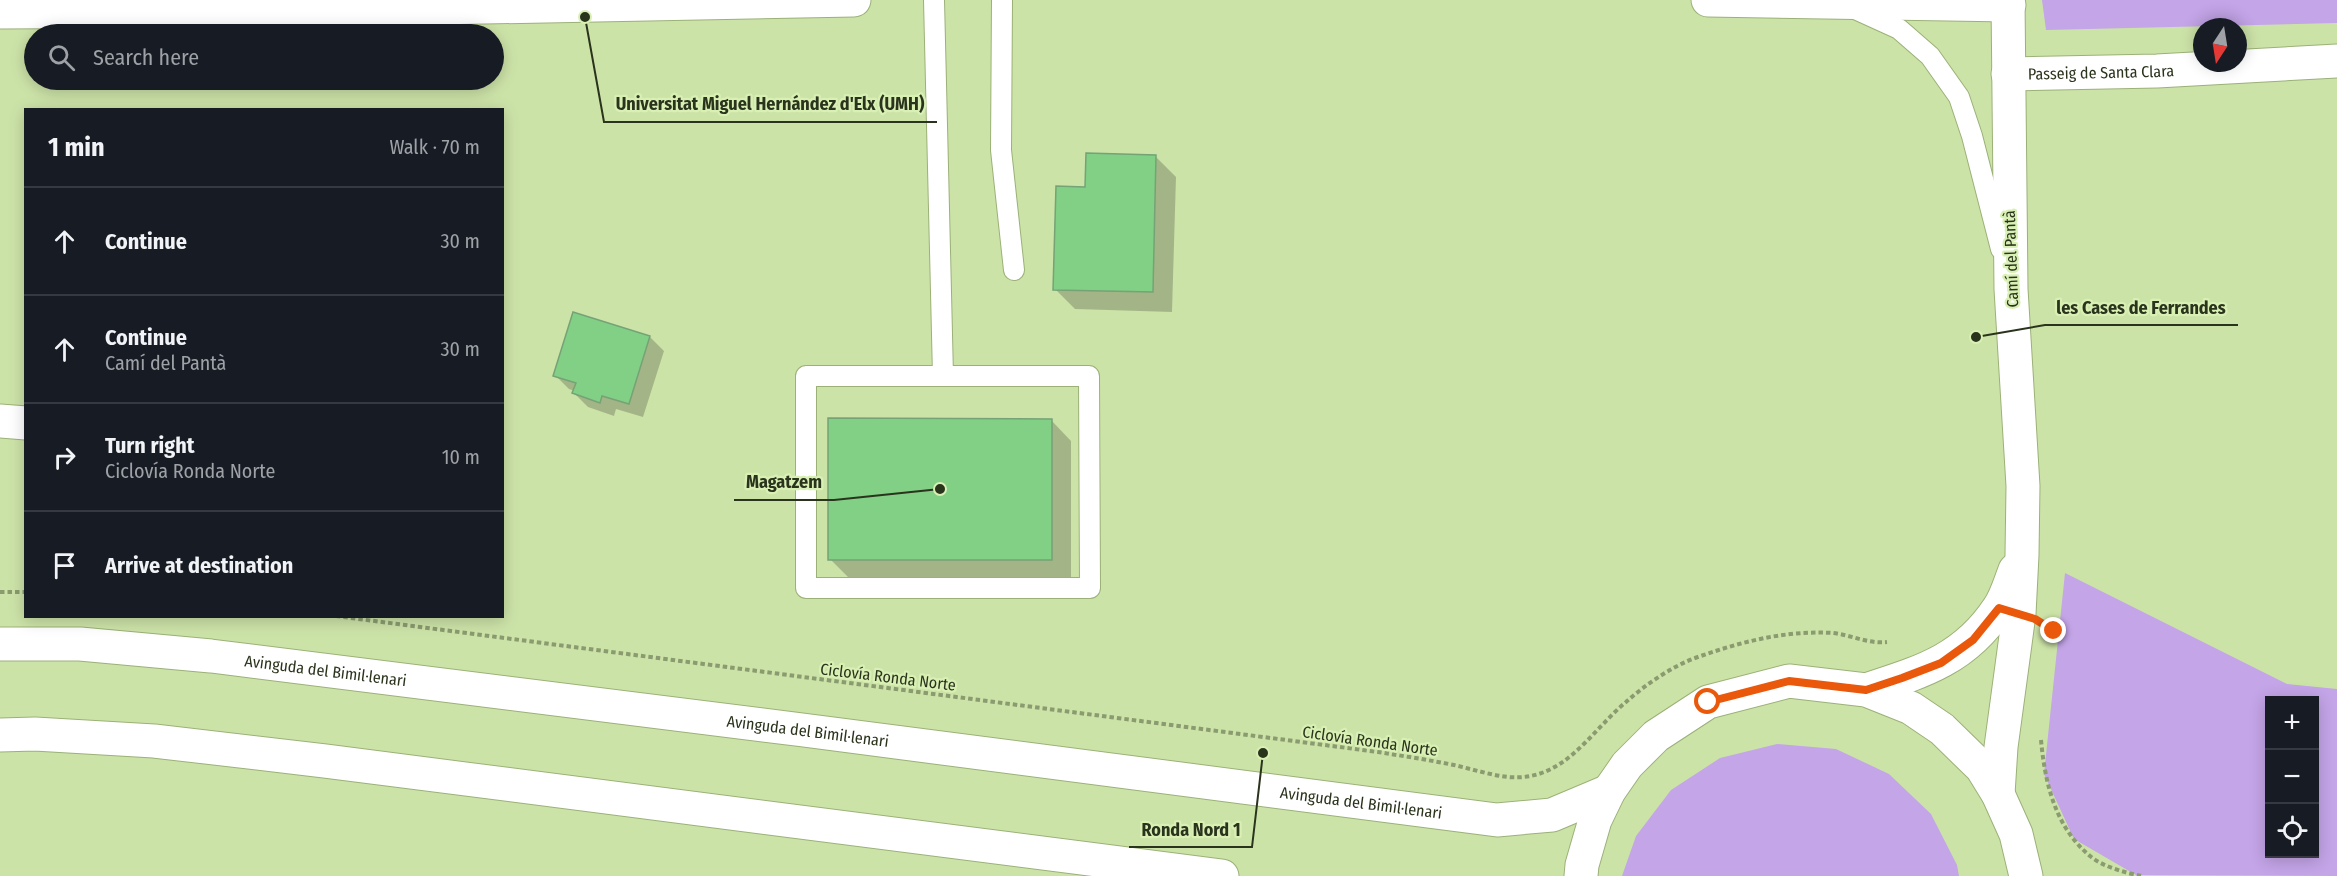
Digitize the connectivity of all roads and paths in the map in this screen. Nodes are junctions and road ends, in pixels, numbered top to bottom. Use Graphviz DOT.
graph roads {
  1 [pos="854,0"];
  2 [pos="934,0"];
  3 [pos="1002,0"];
  4 [pos="1708,0"];
  5 [pos="1813,2"];
  6 [pos="2008,2"];
  7 [pos="0,12"];
  8 [pos="2337,61"];
  9 [pos="2008,74"];
  10 [pos="1014,270"];
  11 [pos="2011,289"];
  12 [pos="943,376"];
  13 [pos="0,421"];
  14 [pos="24,423"];
  15 [pos="2022,555"];
  16 [pos="0,592"];
  17 [pos="24,592"];
  18 [pos="351,618"];
  19 [pos="1897,642"];
  20 [pos="0,644"];
  21 [pos="1866,690"];
  22 [pos="0,735"];
  23 [pos="2040,739"];
  24 [pos="1609,791"];
  25 [pos="1998,794"];
  26 [pos="2139,875"];
  27 [pos="1222,876"];
  28 [pos="1581,876"];
  29 [pos="2026,876"];
  1 -- 7 [label="main road"];
  2 -- 12 [label="lane"];
  3 -- 10 [label="lane"];
  4 -- 5 [label="main road"];
  5 -- 6 [label="main road"];
  5 -- 11 [label="lane"];
  6 -- 9 [label="main road, Camí del Pantà"];
  8 -- 9 [label="main road, Passeig de Santa Clara"];
  9 -- 11 [label="main road, Camí del Pantà"];
  11 -- 15 [label="main road, Camí del Pantà"];
  12 -- 12 [label="lane"];
  13 -- 14 [label="main road"];
  15 -- 21 [label="main road, Camí del Pantà"];
  15 -- 25 [label="main road, Camí del Pantà"];
  16 -- 17 [label="path"];
  18 -- 19 [label="path, Ciclovía Ronda Norte"];
  20 -- 24 [label="main road, Avinguda del Bimil·lenari"];
  21 -- 24 [label="main road"];
  21 -- 25 [label="main road"];
  22 -- 27 [label="main road"];
  23 -- 26 [label="path"];
  24 -- 28 [label="main road"];
  25 -- 29 [label="main road"];
}
